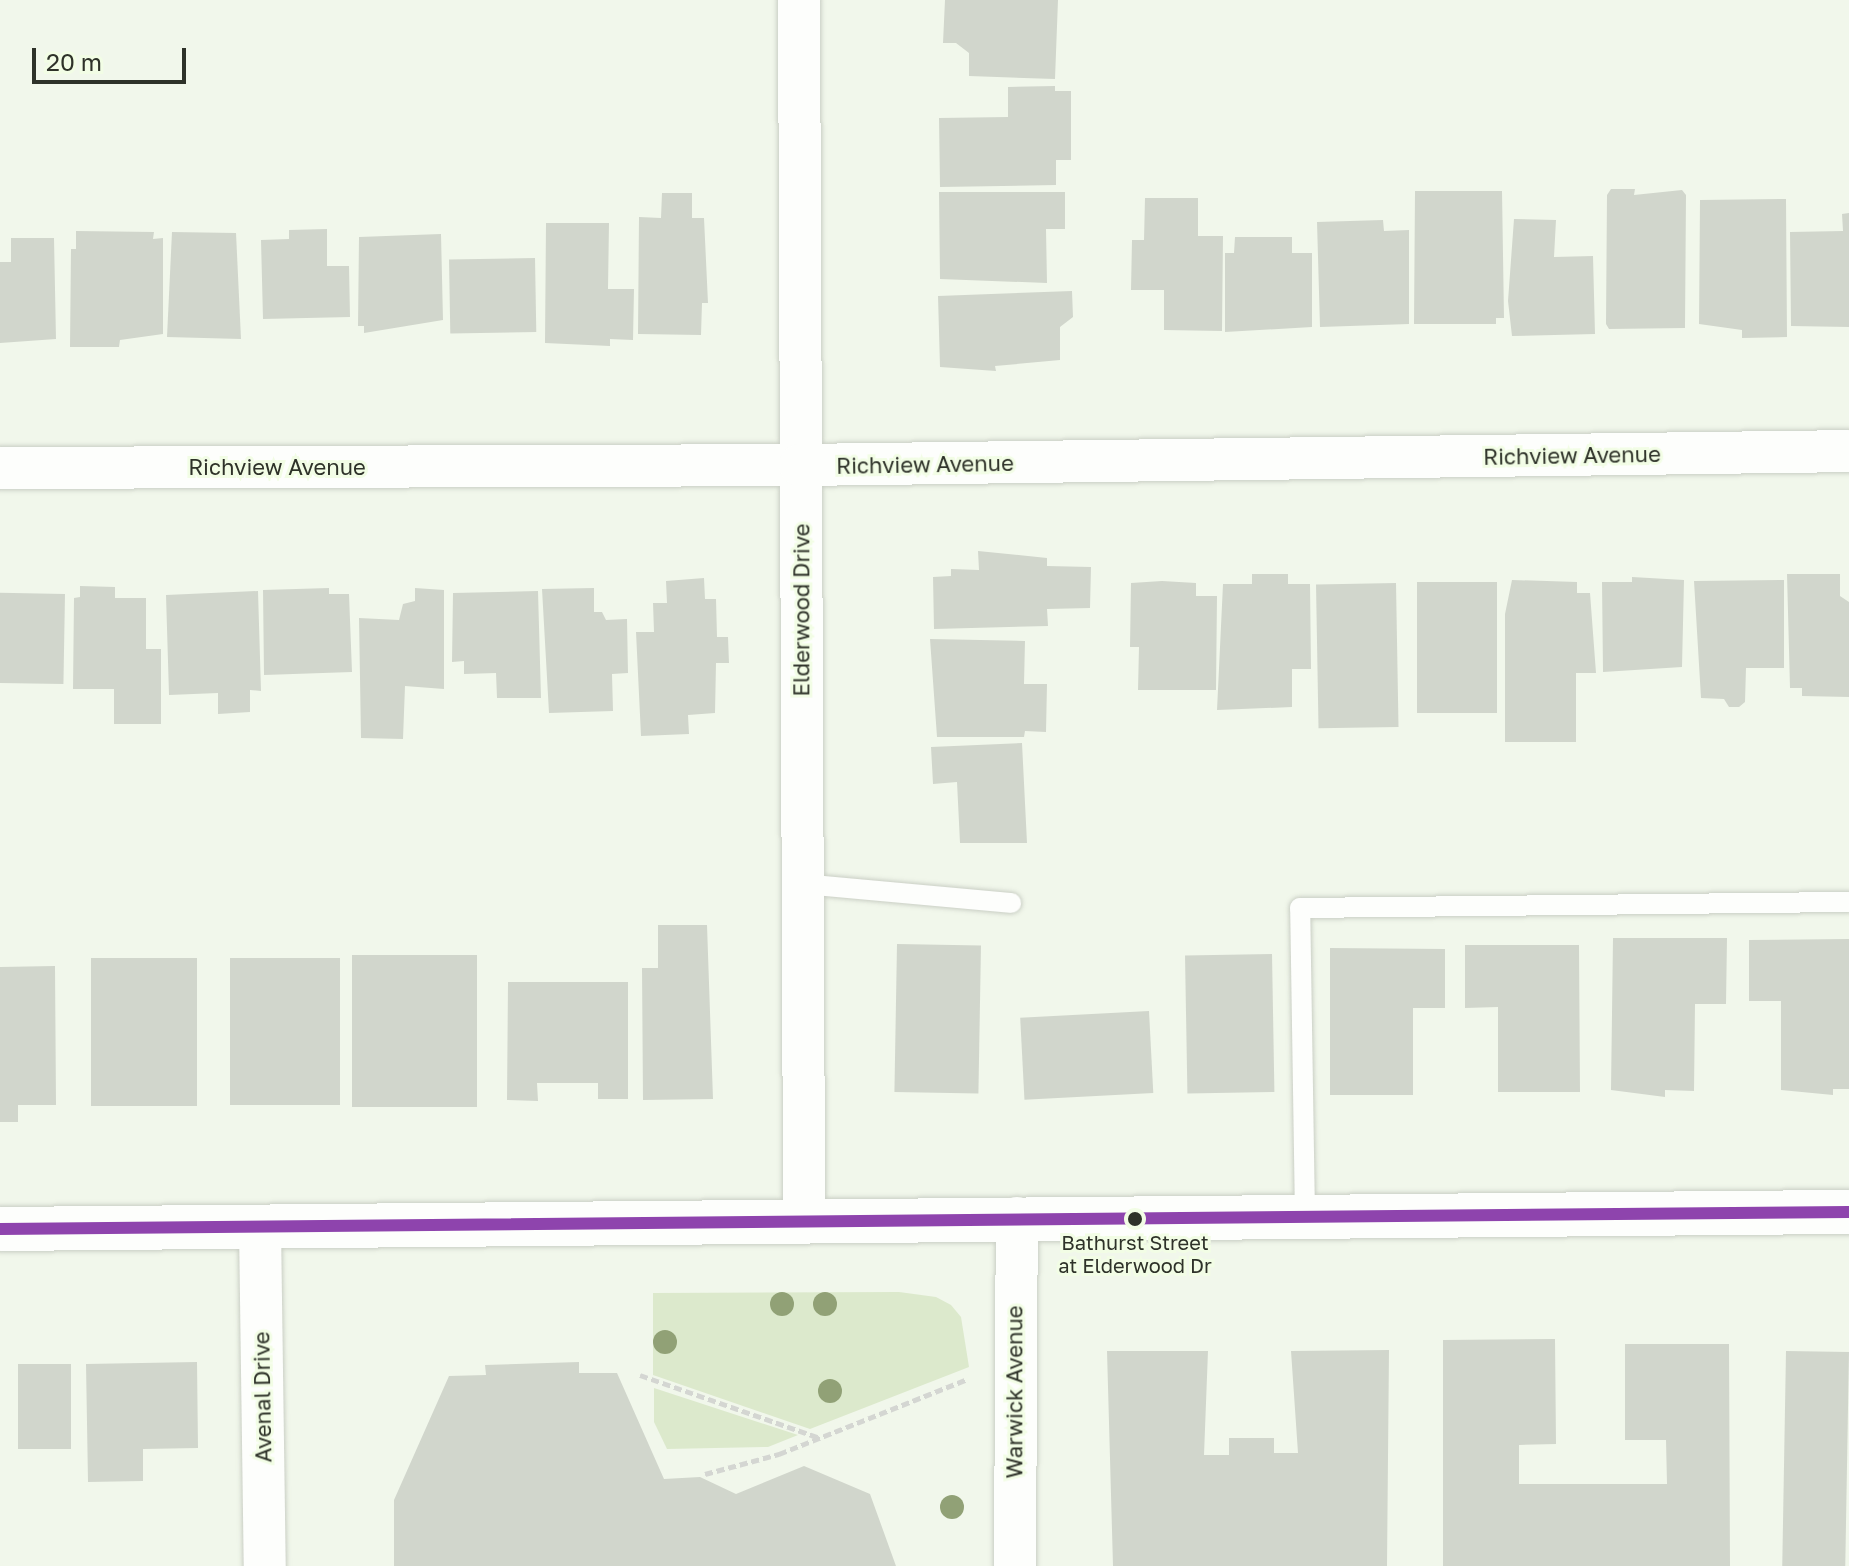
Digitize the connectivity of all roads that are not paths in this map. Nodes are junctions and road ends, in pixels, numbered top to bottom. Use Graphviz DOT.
graph roads {
  1 [pos="799,0"];
  2 [pos="1849,451"];
  3 [pos="800,465"];
  4 [pos="0,468"];
  5 [pos="803,884"];
  6 [pos="1849,902"];
  7 [pos="1011,903"];
  8 [pos="1849,1212"];
  9 [pos="1305,1216"];
  10 [pos="1017,1218"];
  11 [pos="804,1219"];
  12 [pos="260,1227"];
  13 [pos="0,1229"];
  14 [pos="265,1566"];
  15 [pos="1015,1566"];
  1 -- 3 [label="street, Elderwood Drive"];
  2 -- 3 [label="street, Richview Avenue"];
  3 -- 4 [label="street, Richview Avenue"];
  3 -- 5 [label="street, Elderwood Drive"];
  5 -- 7 [label="lane"];
  5 -- 11 [label="street, Elderwood Drive"];
  6 -- 9 [label="lane"];
  8 -- 9 [label="main road"];
  9 -- 10 [label="main road"];
  10 -- 11 [label="main road"];
  10 -- 15 [label="street, Warwick Avenue"];
  11 -- 12 [label="main road"];
  12 -- 13 [label="main road"];
  12 -- 14 [label="street, Avenal Drive"];
}
